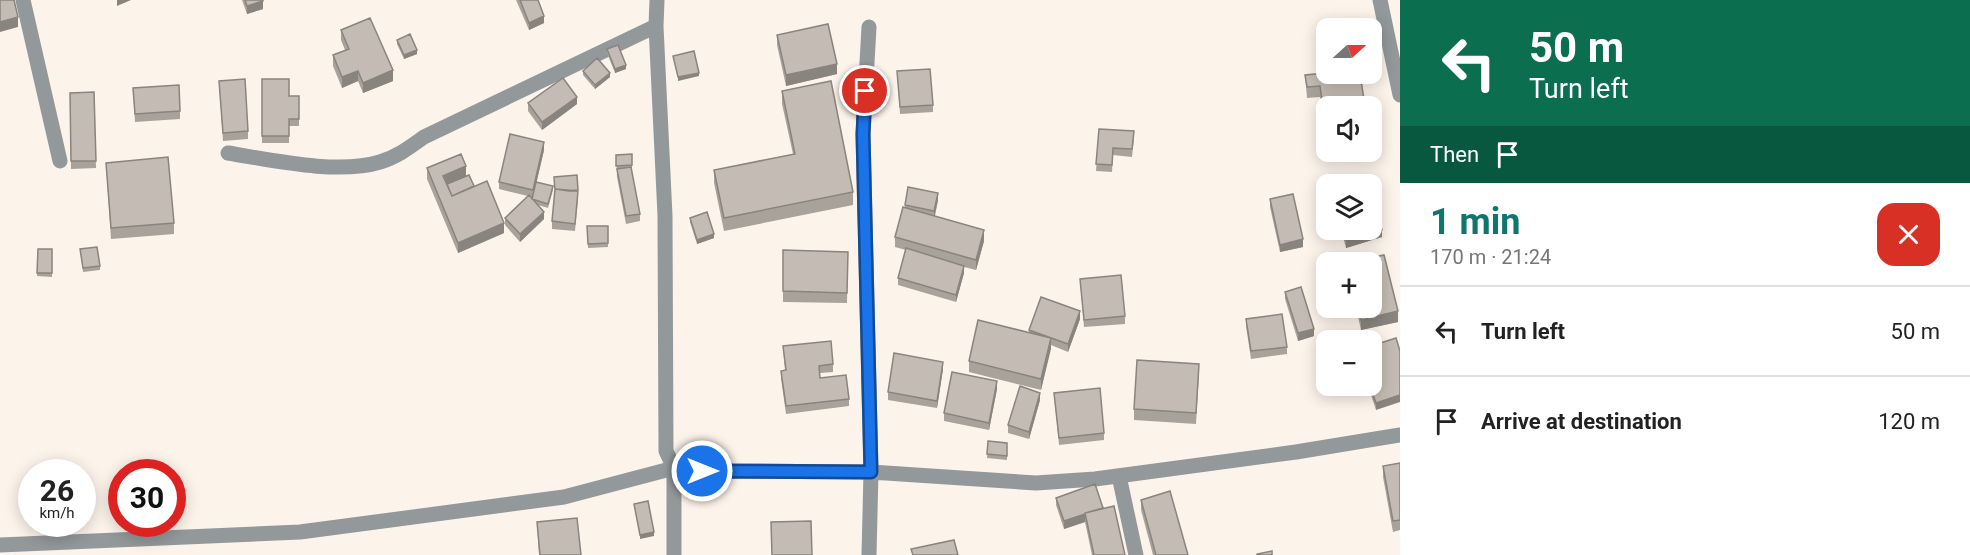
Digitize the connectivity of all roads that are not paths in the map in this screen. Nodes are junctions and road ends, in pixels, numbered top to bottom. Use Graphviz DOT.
graph roads {
  1 [pos="23,0"];
  2 [pos="657,0"];
  3 [pos="1380,0"];
  4 [pos="656,26"];
  5 [pos="869,27"];
  6 [pos="1400,95"];
  7 [pos="228,153"];
  8 [pos="60,161"];
  9 [pos="1400,435"];
  10 [pos="674,468"];
  11 [pos="871,472"];
  12 [pos="1119,476"];
  13 [pos="0,545"];
  14 [pos="675,555"];
  15 [pos="869,555"];
  16 [pos="1136,555"];
  1 -- 8 [label="street"];
  2 -- 4 [label="street"];
  3 -- 6 [label="street"];
  4 -- 7 [label="street"];
  4 -- 10 [label="street"];
  5 -- 11 [label="street"];
  9 -- 12 [label="street"];
  10 -- 11 [label="street"];
  10 -- 13 [label="street"];
  10 -- 14 [label="street"];
  11 -- 12 [label="street"];
  11 -- 15 [label="street"];
  12 -- 16 [label="street"];
}
